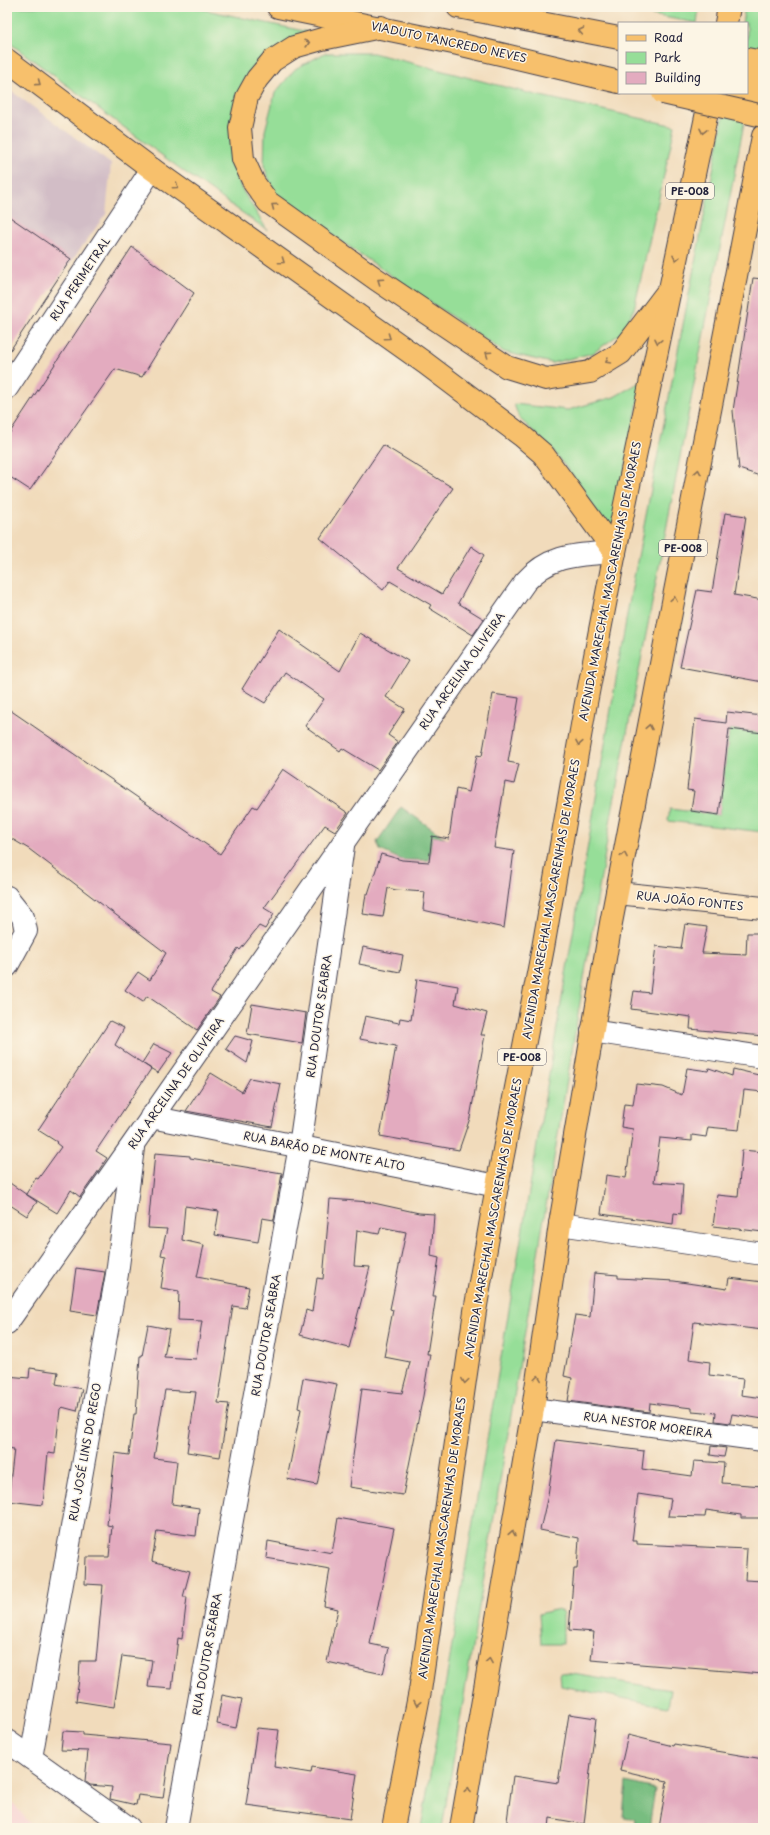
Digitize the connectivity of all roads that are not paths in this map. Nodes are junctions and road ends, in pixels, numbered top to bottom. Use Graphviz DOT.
graph roads {
  1 [pos="278,7"];
  2 [pos="729,7"];
  3 [pos="473,9"];
  4 [pos="726,22"];
  5 [pos="381,27"];
  6 [pos="618,38"];
  7 [pos="748,59"];
  8 [pos="7,60"];
  9 [pos="538,62"];
  10 [pos="763,62"];
  11 [pos="618,71"];
  12 [pos="748,77"];
  13 [pos="763,80"];
  14 [pos="618,82"];
  15 [pos="667,94"];
  16 [pos="711,94"];
  17 [pos="743,94"];
  18 [pos="763,98"];
  19 [pos="763,116"];
  20 [pos="763,136"];
  21 [pos="152,169"];
  22 [pos="763,186"];
  23 [pos="750,204"];
  24 [pos="669,289"];
  25 [pos="7,388"];
  26 [pos="615,552"];
  27 [pos="344,841"];
  28 [pos="617,893"];
  29 [pos="7,897"];
  30 [pos="763,908"];
  31 [pos="7,966"];
  32 [pos="592,1030"];
  33 [pos="763,1057"];
  34 [pos="152,1117"];
  35 [pos="134,1144"];
  36 [pos="300,1146"];
  37 [pos="497,1186"];
  38 [pos="560,1224"];
  39 [pos="763,1254"];
  40 [pos="7,1323"];
  41 [pos="533,1409"];
  42 [pos="763,1440"];
  43 [pos="7,1742"];
  44 [pos="31,1758"];
  45 [pos="129,1828"];
  46 [pos="176,1828"];
  47 [pos="394,1828"];
  48 [pos="461,1828"];
  1 -- 5 [label="main road, VIADUTO TANCREDO NEVES"];
  2 -- 4 [label="main road"];
  6 -- 3 [label="main road, one-way"];
  5 -- 9 [label="main road, VIADUTO TANCREDO NEVES"];
  24 -- 5 [label="main road, one-way"];
  7 -- 10 [label="main road"];
  8 -- 21 [label="main road, one-way"];
  9 -- 11 [label="main road"];
  9 -- 14 [label="main road, VIADUTO TANCREDO NEVES"];
  12 -- 13 [label="main road"];
  15 -- 19 [label="main road, bridge"];
  16 -- 24 [label="main road, AVENIDA MARECHAL MASCARENHAS DE MORAES / PE-008, one-way"];
  17 -- 18 [label="main road"];
  20 -- 23 [label="main road, PE-008"];
  21 -- 25 [label="street, RUA PERIMETRAL"];
  21 -- 26 [label="main road, one-way"];
  22 -- 23 [label="main road"];
  28 -- 23 [label="main road, PE-008, one-way"];
  24 -- 26 [label="main road, AVENIDA MARECHAL MASCARENHAS DE MORAES / PE-008, one-way"];
  26 -- 27 [label="street, RUA ARCELINA OLIVEIRA"];
  26 -- 37 [label="main road, AVENIDA MARECHAL MASCARENHAS DE MORAES / PE-008, one-way"];
  27 -- 34 [label="street, RUA ARCELINA DE OLIVEIRA"];
  27 -- 36 [label="street, RUA DOUTOR SEABRA"];
  28 -- 30 [label="street, RUA JOÃO FONTES"];
  28 -- 32 [label="main road, PE-008"];
  29 -- 31 [label="street"];
  32 -- 33 [label="street"];
  32 -- 38 [label="main road, PE-008"];
  34 -- 35 [label="street, RUA ARCELINA DE OLIVEIRA"];
  34 -- 36 [label="street, RUA BARÃO DE MONTE ALTO"];
  35 -- 40 [label="street, RUA ARCELINA DE OLIVEIRA"];
  35 -- 44 [label="street, RUA JOSÉ LINS DO REGO"];
  36 -- 37 [label="street, RUA BARÃO DE MONTE ALTO"];
  36 -- 46 [label="street, RUA DOUTOR SEABRA"];
  37 -- 47 [label="main road, AVENIDA MARECHAL MASCARENHAS DE MORAES / PE-008, one-way"];
  38 -- 39 [label="street"];
  41 -- 38 [label="main road, PE-008, one-way"];
  41 -- 42 [label="street, RUA NESTOR MOREIRA"];
  48 -- 41 [label="main road, PE-008, one-way"];
  43 -- 44 [label="street"];
  44 -- 45 [label="street"];
}
